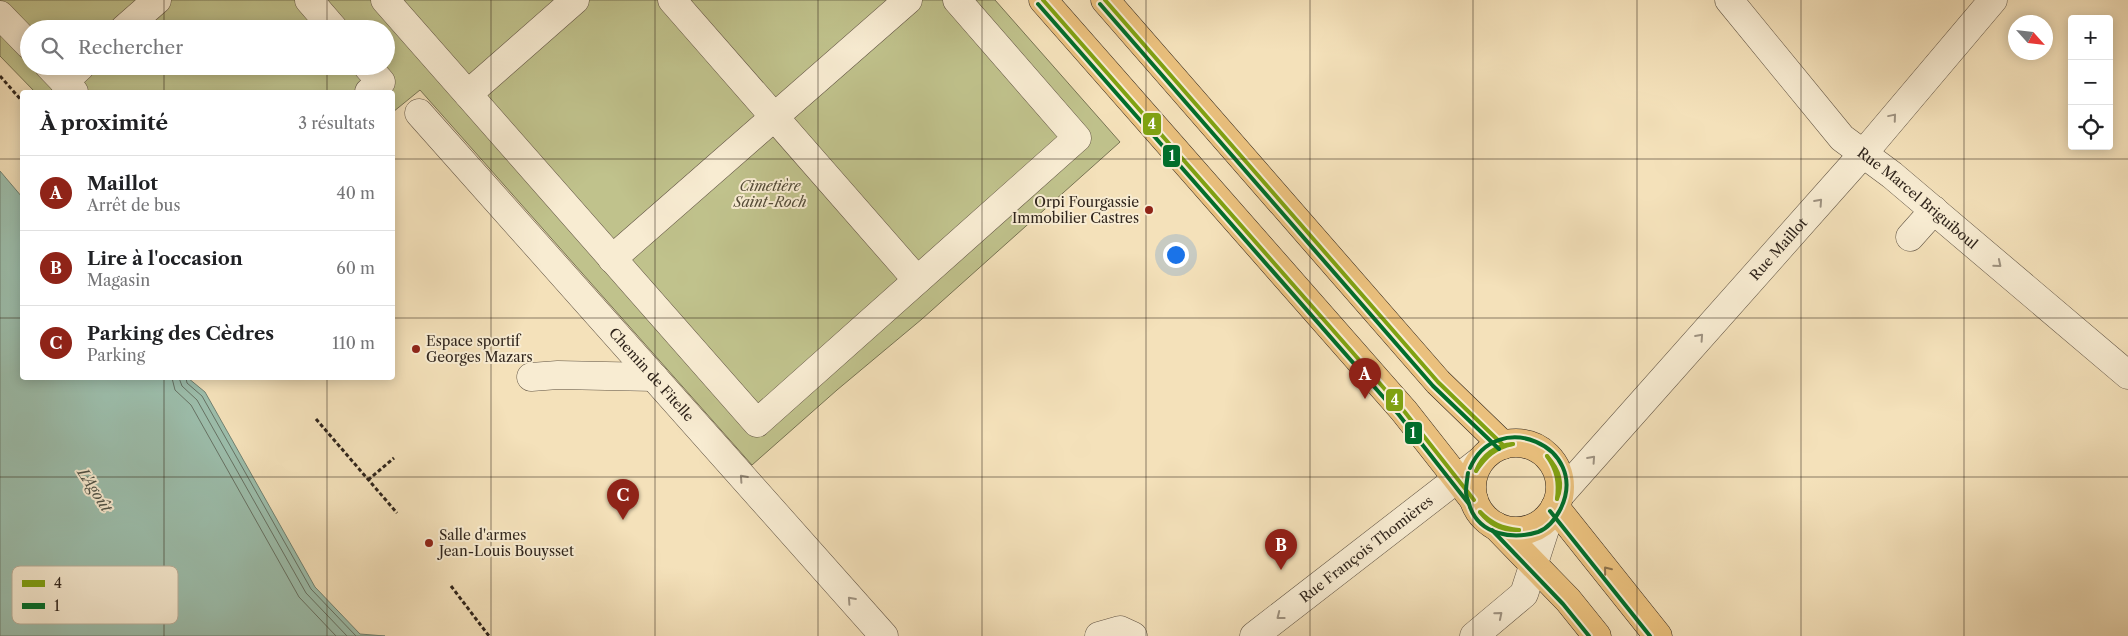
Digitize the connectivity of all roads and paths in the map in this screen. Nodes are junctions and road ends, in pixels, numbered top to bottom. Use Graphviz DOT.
graph roads {
  1 [pos="157,0"];
  2 [pos="309,0"];
  3 [pos="385,0"];
  4 [pos="575,0"];
  5 [pos="672,0"];
  6 [pos="908,0"];
  7 [pos="957,0"];
  8 [pos="1043,0"];
  9 [pos="1105,0"];
  10 [pos="1729,0"];
  11 [pos="1993,0"];
  12 [pos="0,14"];
  13 [pos="134,20"];
  14 [pos="326,20"];
  15 [pos="20,35"];
  16 [pos="375,75"];
  17 [pos="0,76"];
  18 [pos="372,90"];
  19 [pos="468,94"];
  20 [pos="20,99"];
  21 [pos="419,113"];
  22 [pos="774,117"];
  23 [pos="1862,155"];
  24 [pos="1934,210"];
  25 [pos="1910,237"];
  26 [pos="612,259"];
  27 [pos="917,280"];
  28 [pos="2128,375"];
  29 [pos="531,377"];
  30 [pos="654,377"];
  31 [pos="316,419"];
  32 [pos="1503,445"];
  33 [pos="394,458"];
  34 [pos="1480,462"];
  35 [pos="1457,478"];
  36 [pos="368,480"];
  37 [pos="1474,500"];
  38 [pos="1555,506"];
  39 [pos="397,513"];
  40 [pos="1496,526"];
  41 [pos="1533,564"];
  42 [pos="451,586"];
  43 [pos="1524,594"];
  44 [pos="1568,600"];
  45 [pos="489,636"];
  46 [pos="884,636"];
  47 [pos="1099,636"];
  48 [pos="1133,636"];
  49 [pos="1254,636"];
  50 [pos="1474,636"];
  51 [pos="1598,636"];
  52 [pos="1658,636"];
  1 -- 13 [label="street"];
  2 -- 14 [label="street"];
  3 -- 19 [label="street"];
  4 -- 19 [label="street"];
  5 -- 22 [label="street"];
  6 -- 22 [label="street"];
  7 -- 27 [label="street"];
  8 -- 35 [label="main road"];
  9 -- 32 [label="main road"];
  10 -- 23 [label="street, Rue Marcel Briguiboul"];
  23 -- 11 [label="street, Rue Maillot, one-way"];
  12 -- 15 [label="street"];
  16 -- 18 [label="street"];
  17 -- 20 [label="path"];
  19 -- 26 [label="street"];
  21 -- 30 [label="street, Chemin de Fitelle"];
  22 -- 26 [label="street"];
  22 -- 27 [label="street"];
  23 -- 24 [label="street, Rue Marcel Briguiboul"];
  38 -- 23 [label="street, Rue Maillot, one-way"];
  24 -- 25 [label="street"];
  24 -- 28 [label="street, Rue Marcel Briguiboul, one-way"];
  26 -- 27 [label="street"];
  29 -- 30 [label="street"];
  46 -- 30 [label="street, Chemin de Fitelle, one-way"];
  31 -- 36 [label="path"];
  32 -- 34 [label="main road"];
  32 -- 38 [label="main road"];
  33 -- 36 [label="path"];
  34 -- 35 [label="street, Rue François Thomières"];
  34 -- 37 [label="main road"];
  35 -- 37 [label="main road"];
  35 -- 49 [label="street, Rue François Thomières, one-way"];
  36 -- 39 [label="path"];
  37 -- 40 [label="main road"];
  38 -- 40 [label="main road"];
  38 -- 41 [label="street"];
  52 -- 38 [label="main road, one-way"];
  40 -- 41 [label="main road"];
  41 -- 43 [label="street"];
  41 -- 44 [label="main road"];
  42 -- 45 [label="path"];
  43 -- 44 [label="street"];
  50 -- 43 [label="street, one-way"];
  44 -- 51 [label="main road"];
  47 -- 48 [label="street"];
}
